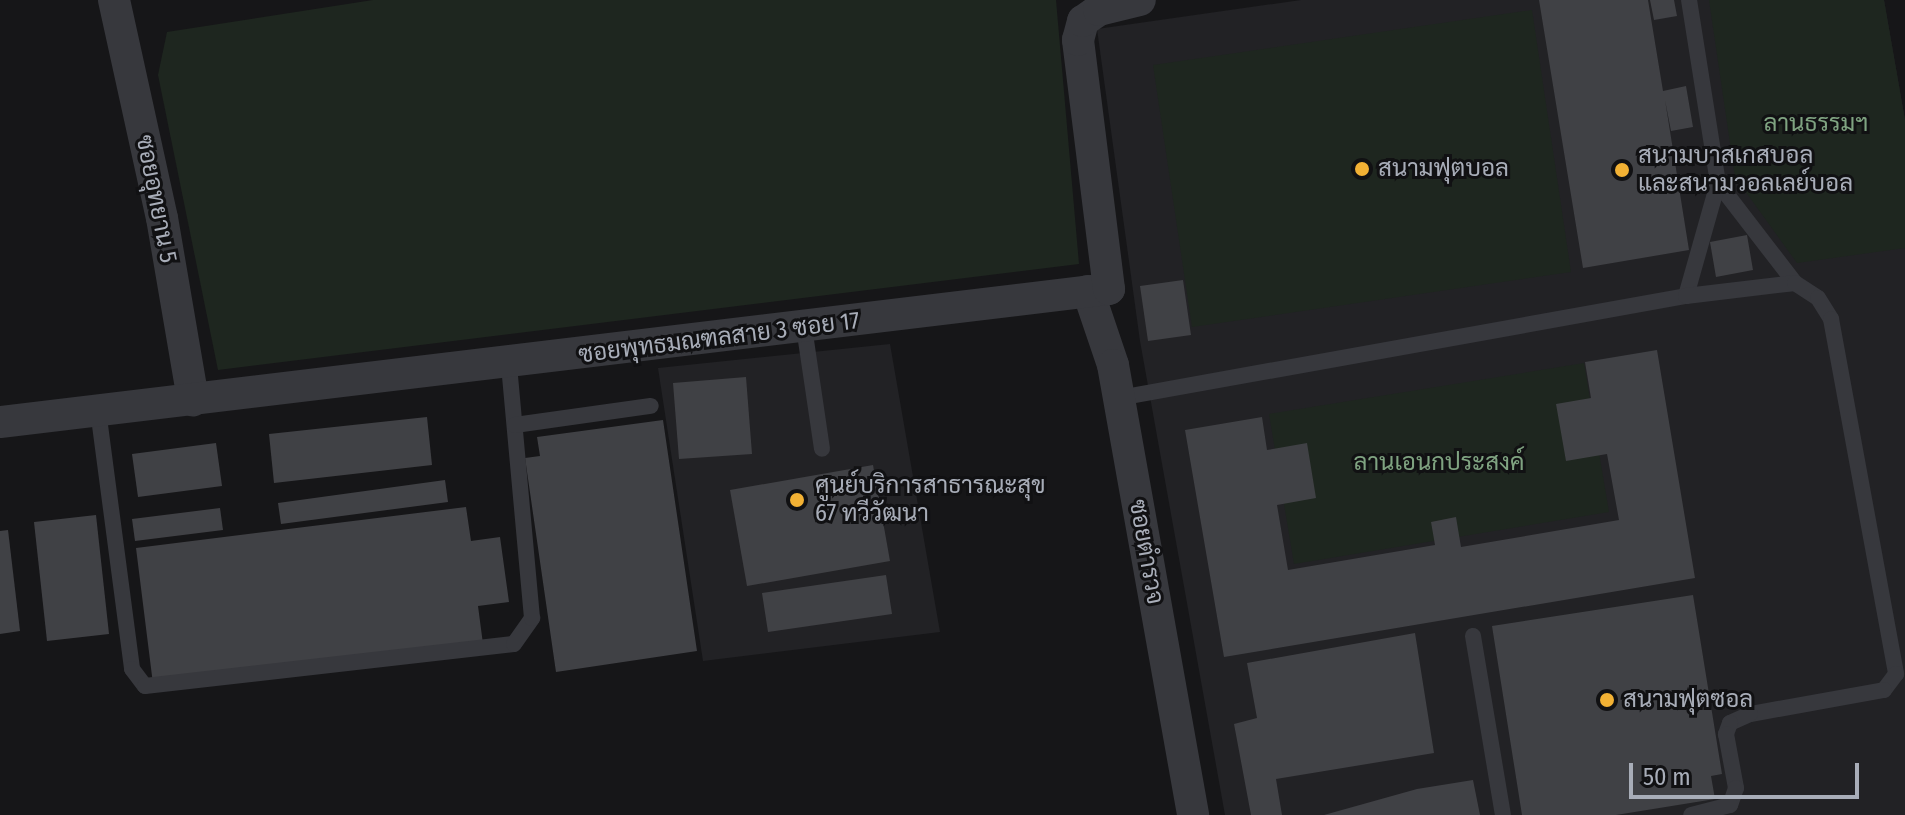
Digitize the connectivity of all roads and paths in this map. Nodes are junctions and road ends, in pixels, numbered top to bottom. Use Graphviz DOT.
graph roads {
  1 [pos="114,0"];
  2 [pos="1140,0"];
  3 [pos="1689,0"];
  4 [pos="1718,183"];
  5 [pos="1795,283"];
  6 [pos="1088,291"];
  7 [pos="1686,296"];
  8 [pos="804,327"];
  9 [pos="509,365"];
  10 [pos="1119,398"];
  11 [pos="193,400"];
  12 [pos="651,406"];
  13 [pos="98,410"];
  14 [pos="0,422"];
  15 [pos="515,425"];
  16 [pos="822,449"];
  17 [pos="1473,636"];
  18 [pos="1193,815"];
  19 [pos="1503,815"];
  20 [pos="1691,815"];
  1 -- 11 [label="street, ซอยอุทยาน 5"];
  2 -- 6 [label="street"];
  3 -- 4 [label="lane"];
  4 -- 5 [label="lane"];
  4 -- 7 [label="lane"];
  5 -- 7 [label="lane"];
  5 -- 20 [label="lane"];
  6 -- 8 [label="street, ซอยพุทธมณฑลสาย 3 ซอย 17"];
  6 -- 10 [label="street, ซอยตำรวจ"];
  7 -- 10 [label="lane"];
  8 -- 9 [label="street, ซอยพุทธมณฑลสาย 3 ซอย 17"];
  8 -- 16 [label="lane"];
  9 -- 11 [label="street, ซอยพุทธมณฑลสาย 3 ซอย 17"];
  9 -- 15 [label="lane"];
  10 -- 18 [label="street, ซอยตำรวจ"];
  11 -- 13 [label="street, ซอยพุทธมณฑลสาย 3 ซอย 17"];
  12 -- 15 [label="lane"];
  13 -- 14 [label="street, ซอยพุทธมณฑลสาย 3 ซอย 17"];
  13 -- 15 [label="lane"];
  17 -- 19 [label="lane"];
}
